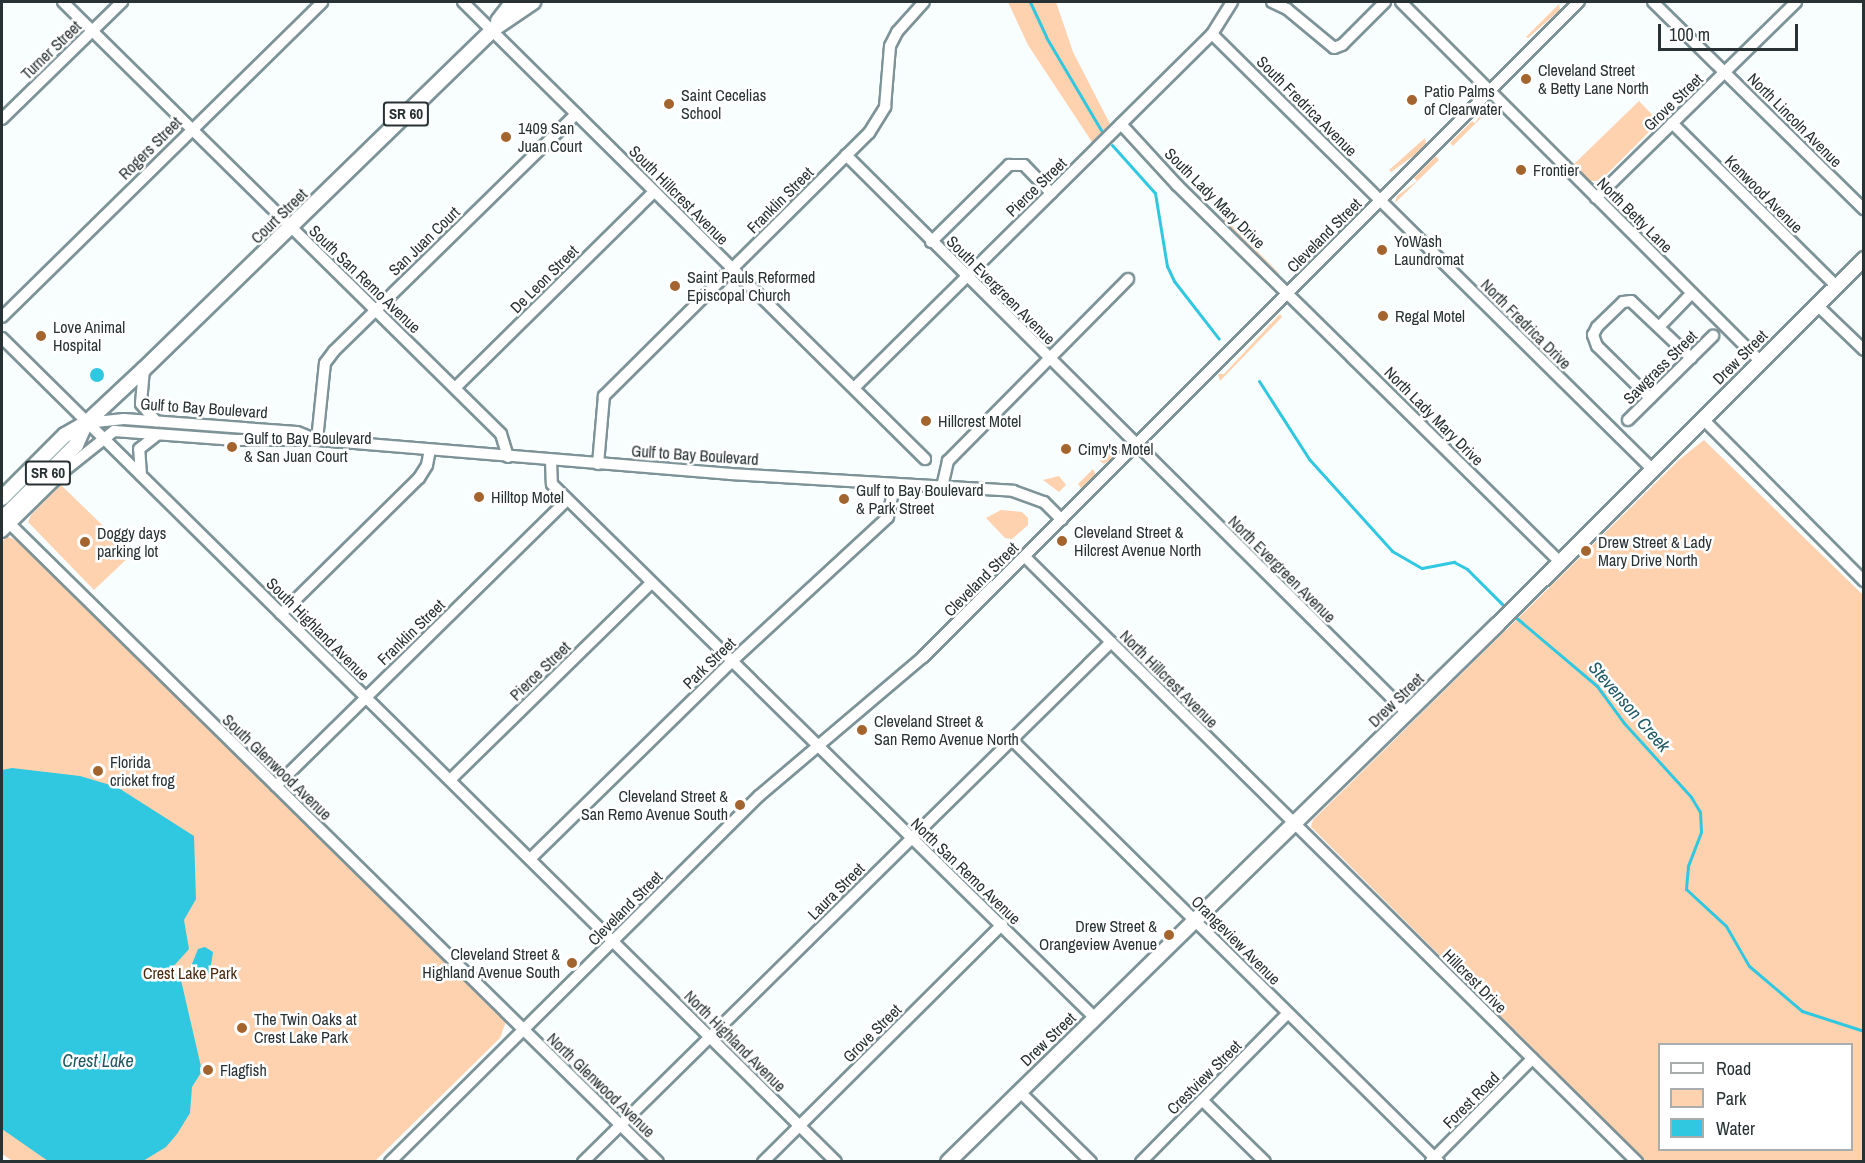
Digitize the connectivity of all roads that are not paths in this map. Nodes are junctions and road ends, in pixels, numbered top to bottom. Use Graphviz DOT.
graph roads {
  1 [pos="63,2"];
  2 [pos="122,2"];
  3 [pos="322,2"];
  4 [pos="463,2"];
  5 [pos="513,2"];
  6 [pos="533,2"];
  7 [pos="924,2"];
  8 [pos="1232,2"];
  9 [pos="1272,2"];
  10 [pos="1385,2"];
  11 [pos="1401,2"];
  12 [pos="1579,2"];
  13 [pos="1653,2"];
  14 [pos="1796,2"];
  15 [pos="492,30"];
  16 [pos="92,31"];
  17 [pos="1212,34"];
  18 [pos="1725,72"];
  19 [pos="1490,91"];
  20 [pos="576,114"];
  21 [pos="2,119"];
  22 [pos="1672,123"];
  23 [pos="192,128"];
  24 [pos="1118,128"];
  25 [pos="846,155"];
  26 [pos="654,192"];
  27 [pos="1051,193"];
  28 [pos="1596,198"];
  29 [pos="1381,200"];
  30 [pos="1863,209"];
  31 [pos="290,228"];
  32 [pos="931,242"];
  33 [pos="1863,259"];
  34 [pos="731,269"];
  35 [pos="966,277"];
  36 [pos="1128,279"];
  37 [pos="1836,286"];
  38 [pos="1288,293"];
  39 [pos="1692,293"];
  40 [pos="1817,305"];
  41 [pos="375,310"];
  42 [pos="2,316"];
  43 [pos="1659,327"];
  44 [pos="1713,336"];
  45 [pos="2,338"];
  46 [pos="1863,350"];
  47 [pos="1050,358"];
  48 [pos="1691,358"];
  49 [pos="1760,361"];
  50 [pos="144,369"];
  51 [pos="455,388"];
  52 [pos="854,388"];
  53 [pos="1650,398"];
  54 [pos="1702,418"];
  55 [pos="1628,420"];
  56 [pos="156,421"];
  57 [pos="87,423"];
  58 [pos="158,435"];
  59 [pos="104,439"];
  60 [pos="317,440"];
  61 [pos="1136,445"];
  62 [pos="430,450"];
  63 [pos="508,457"];
  64 [pos="925,459"];
  65 [pos="551,460"];
  66 [pos="598,464"];
  67 [pos="1652,468"];
  68 [pos="141,476"];
  69 [pos="894,485"];
  70 [pos="942,487"];
  71 [pos="2,498"];
  72 [pos="567,500"];
  73 [pos="1062,520"];
  74 [pos="6,521"];
  75 [pos="2,532"];
  76 [pos="1024,557"];
  77 [pos="1558,561"];
  78 [pos="1863,581"];
  79 [pos="651,583"];
  80 [pos="281,614"];
  81 [pos="1111,642"];
  82 [pos="732,661"];
  83 [pos="366,697"];
  84 [pos="1407,713"];
  85 [pos="1012,740"];
  86 [pos="818,746"];
  87 [pos="450,780"];
  88 [pos="276,786"];
  89 [pos="1293,823"];
  90 [pos="910,838"];
  91 [pos="530,859"];
  92 [pos="1194,920"];
  93 [pos="1002,925"];
  94 [pos="613,941"];
  95 [pos="1288,1013"];
  96 [pos="1094,1017"];
  97 [pos="523,1030"];
  98 [pos="710,1037"];
  99 [pos="1532,1059"];
  100 [pos="1019,1091"];
  101 [pos="1202,1100"];
  102 [pos="621,1124"];
  103 [pos="800,1125"];
  104 [pos="1435,1160"];
  105 [pos="390,1161"];
  106 [pos="583,1161"];
  107 [pos="658,1161"];
  108 [pos="763,1161"];
  109 [pos="836,1161"];
  110 [pos="948,1161"];
  111 [pos="1091,1161"];
  112 [pos="1141,1161"];
  113 [pos="1265,1161"];
  114 [pos="1637,1161"];
  1 -- 16 [label="street, South San Remo Avenue"];
  2 -- 16 [label="street, Turner Street"];
  3 -- 23 [label="street, Rogers Street"];
  4 -- 15 [label="street, South Hillcrest Avenue"];
  5 -- 15 [label="main road, Court Street / SR 60"];
  6 -- 15 [label="main road, Court Street / SR 60"];
  7 -- 25 [label="street, Franklin Street"];
  8 -- 17 [label="street, Pierce Street"];
  9 -- 10 [label="street"];
  11 -- 19 [label="street, North Betty Lane"];
  12 -- 19 [label="street, Cleveland Street"];
  13 -- 18 [label="street, North Lincoln Avenue"];
  14 -- 18 [label="street, Grove Street"];
  15 -- 20 [label="street, South Hillcrest Avenue"];
  15 -- 31 [label="main road, Court Street / SR 60"];
  16 -- 21 [label="street, Turner Street"];
  16 -- 23 [label="street, South San Remo Avenue"];
  17 -- 24 [label="street, Pierce Street"];
  17 -- 29 [label="street, South Fredrica Avenue"];
  18 -- 22 [label="street, Grove Street"];
  18 -- 30 [label="street, North Lincoln Avenue"];
  19 -- 28 [label="street, North Betty Lane"];
  19 -- 29 [label="street, Cleveland Street"];
  20 -- 26 [label="street, South Hillcrest Avenue"];
  20 -- 41 [label="street, San Juan Court"];
  22 -- 28 [label="street, Grove Street"];
  22 -- 37 [label="street, Kenwood Avenue"];
  23 -- 31 [label="street, South San Remo Avenue"];
  23 -- 42 [label="street, Rogers Street"];
  24 -- 27 [label="street, Pierce Street"];
  24 -- 38 [label="street, South Lady Mary Drive"];
  25 -- 32 [label="street, South Evergreen Avenue"];
  25 -- 34 [label="street, Franklin Street"];
  26 -- 34 [label="street, South Hillcrest Avenue"];
  26 -- 51 [label="street, De Leon Street"];
  27 -- 32 [label="street"];
  27 -- 35 [label="street, Pierce Street"];
  28 -- 39 [label="street, North Betty Lane"];
  29 -- 38 [label="street, Cleveland Street"];
  29 -- 67 [label="street, North Fredrica Drive"];
  31 -- 41 [label="street, South San Remo Avenue"];
  31 -- 50 [label="main road, Court Street / SR 60"];
  32 -- 35 [label="street, South Evergreen Avenue"];
  33 -- 37 [label="main road, Drew Street"];
  34 -- 52 [label="street, South Hillcrest Avenue"];
  34 -- 66 [label="street, Franklin Street"];
  35 -- 47 [label="street, South Evergreen Avenue"];
  35 -- 52 [label="street, Pierce Street"];
  36 -- 47 [label="street"];
  37 -- 40 [label="main road, Drew Street"];
  38 -- 61 [label="street, Cleveland Street"];
  38 -- 77 [label="street, North Lady Mary Drive"];
  39 -- 43 [label="street"];
  39 -- 49 [label="street, North Betty Lane"];
  40 -- 46 [label="street"];
  40 -- 49 [label="main road, Drew Street"];
  41 -- 51 [label="street, South San Remo Avenue"];
  41 -- 60 [label="street, San Juan Court"];
  43 -- 48 [label="street"];
  43 -- 53 [label="street"];
  44 -- 48 [label="street, Sawgrass Street"];
  45 -- 57 [label="street, South Highland Avenue"];
  47 -- 61 [label="street, South Evergreen Avenue"];
  47 -- 70 [label="street"];
  48 -- 53 [label="street, Sawgrass Street"];
  49 -- 54 [label="main road, Drew Street"];
  50 -- 56 [label="street"];
  50 -- 57 [label="main road, Court Street / SR 60"];
  51 -- 63 [label="street, South San Remo Avenue"];
  52 -- 64 [label="street, South Hillcrest Avenue"];
  53 -- 55 [label="street, Sawgrass Street"];
  54 -- 67 [label="main road, Drew Street"];
  54 -- 78 [label="street"];
  56 -- 57 [label="street, Gulf to Bay Boulevard"];
  56 -- 60 [label="street, Gulf to Bay Boulevard"];
  57 -- 59 [label="street, South Highland Avenue"];
  57 -- 71 [label="main road, Gulf to Bay Boulevard / SR 60"];
  57 -- 74 [label="main road, SR 60"];
  58 -- 59 [label="street, Gulf to Bay Boulevard"];
  58 -- 60 [label="street, Gulf to Bay Boulevard"];
  58 -- 68 [label="street"];
  59 -- 68 [label="street, South Highland Avenue"];
  59 -- 74 [label="street"];
  60 -- 62 [label="street, Gulf to Bay Boulevard"];
  61 -- 73 [label="street, Cleveland Street"];
  61 -- 84 [label="street, North Evergreen Avenue"];
  62 -- 63 [label="street, Gulf to Bay Boulevard"];
  62 -- 80 [label="street"];
  63 -- 65 [label="street, Gulf to Bay Boulevard"];
  65 -- 66 [label="street, Gulf to Bay Boulevard"];
  65 -- 72 [label="street"];
  66 -- 69 [label="street, Gulf to Bay Boulevard"];
  67 -- 77 [label="main road, Drew Street"];
  68 -- 80 [label="street, South Highland Avenue"];
  69 -- 70 [label="street, Gulf to Bay Boulevard"];
  69 -- 82 [label="street, Park Street"];
  70 -- 73 [label="street, Gulf to Bay Boulevard"];
  72 -- 79 [label="street"];
  72 -- 83 [label="street, Franklin Street"];
  73 -- 76 [label="street, Cleveland Street"];
  74 -- 75 [label="street"];
  74 -- 88 [label="street, South Glenwood Avenue"];
  76 -- 81 [label="street, North Hillcrest Avenue"];
  76 -- 86 [label="street, Cleveland Street"];
  77 -- 84 [label="main road, Drew Street"];
  79 -- 82 [label="street"];
  79 -- 87 [label="street, Pierce Street"];
  80 -- 83 [label="street, South Highland Avenue"];
  81 -- 85 [label="street, Laura Street"];
  81 -- 89 [label="street, North Hillcrest Avenue"];
  82 -- 86 [label="street"];
  82 -- 91 [label="street, Park Street"];
  83 -- 87 [label="street, South Highland Avenue"];
  83 -- 88 [label="street, Franklin Street"];
  84 -- 89 [label="main road, Drew Street"];
  85 -- 90 [label="street, Laura Street"];
  85 -- 92 [label="street, Orangeview Avenue"];
  86 -- 90 [label="street, North San Remo Avenue"];
  86 -- 94 [label="street, Cleveland Street"];
  87 -- 91 [label="street, South Highland Avenue"];
  88 -- 97 [label="street, South Glenwood Avenue"];
  89 -- 92 [label="main road, Drew Street"];
  89 -- 99 [label="street, Hillcrest Drive"];
  90 -- 93 [label="street, North San Remo Avenue"];
  90 -- 98 [label="street, Laura Street"];
  91 -- 94 [label="street, South Highland Avenue"];
  92 -- 95 [label="street, Orangeview Avenue"];
  92 -- 96 [label="main road, Drew Street"];
  93 -- 96 [label="street, North San Remo Avenue"];
  93 -- 103 [label="street, Grove Street"];
  94 -- 97 [label="street, Cleveland Street"];
  94 -- 98 [label="street, North Highland Avenue"];
  95 -- 101 [label="street, Crestview Street"];
  95 -- 104 [label="street, Orangeview Avenue"];
  96 -- 100 [label="main road, Drew Street"];
  97 -- 102 [label="street, North Glenwood Avenue"];
  97 -- 105 [label="street, Cleveland Street"];
  98 -- 102 [label="street, Laura Street"];
  98 -- 103 [label="street, North Highland Avenue"];
  99 -- 104 [label="street, Forest Road"];
  99 -- 114 [label="street, Hillcrest Drive"];
  100 -- 110 [label="main road, Drew Street"];
  100 -- 111 [label="street"];
  101 -- 112 [label="street, Crestview Street"];
  101 -- 113 [label="street"];
  102 -- 106 [label="street, Laura Street"];
  102 -- 107 [label="street, North Glenwood Avenue"];
  103 -- 108 [label="street, Grove Street"];
  103 -- 109 [label="street, North Highland Avenue"];
}
